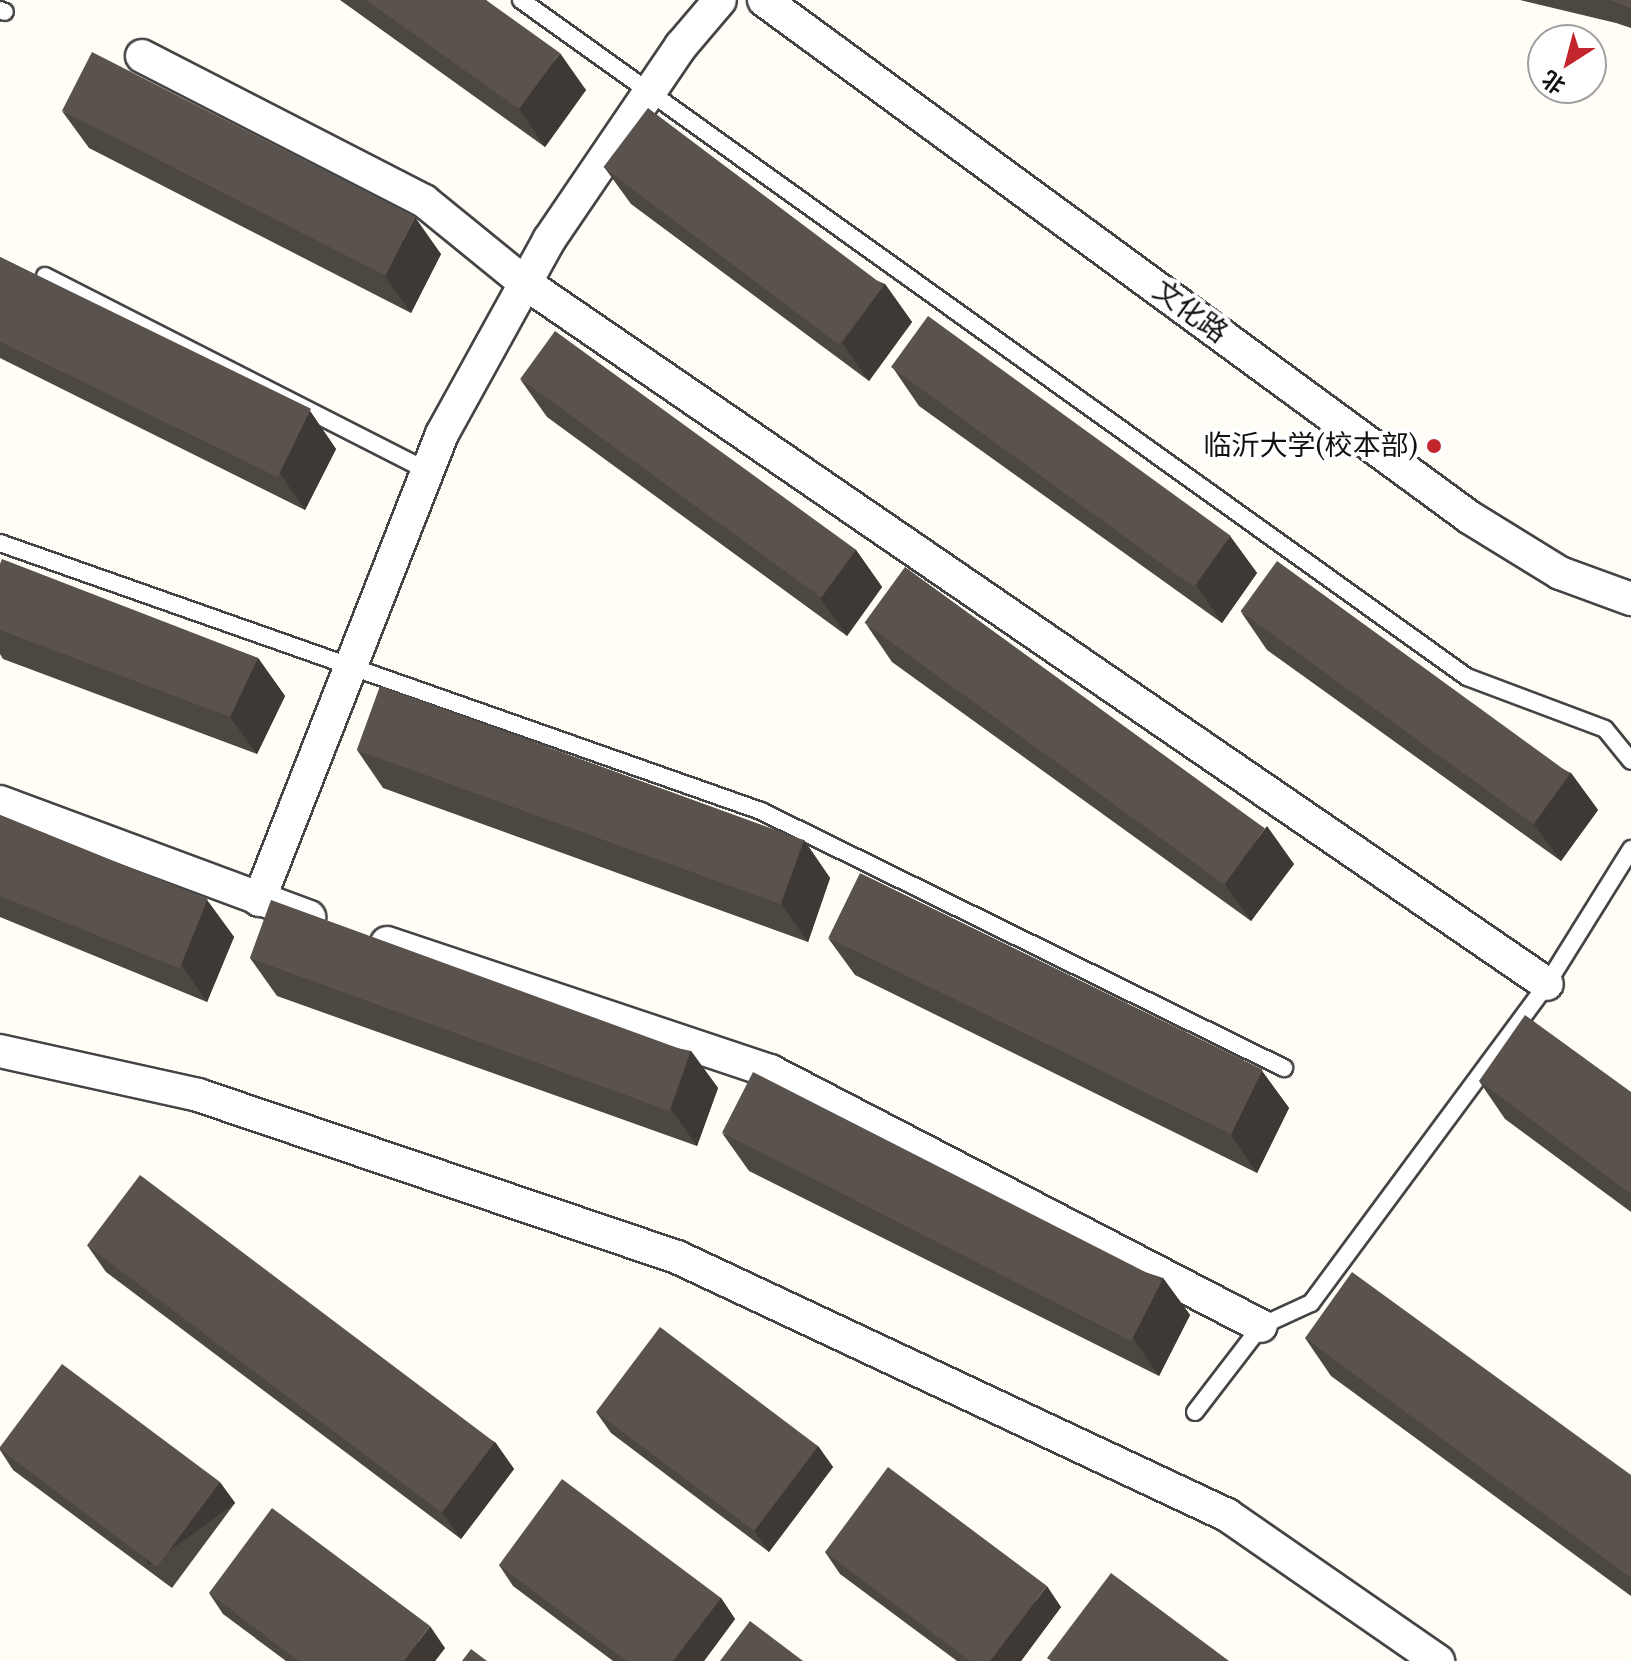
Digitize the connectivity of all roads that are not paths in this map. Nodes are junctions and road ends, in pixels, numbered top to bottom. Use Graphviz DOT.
graph roads {
  1 [pos="521,0"];
  2 [pos="720,0"];
  3 [pos="764,0"];
  4 [pos="142,56"];
  5 [pos="651,95"];
  6 [pos="45,276"];
  7 [pos="525,283"];
  8 [pos="427,471"];
  9 [pos="0,543"];
  10 [pos="1631,599"];
  11 [pos="352,663"];
  12 [pos="1631,761"];
  13 [pos="0,802"];
  14 [pos="1631,849"];
  15 [pos="259,900"];
  16 [pos="1547,984"];
  17 [pos="0,1051"];
  18 [pos="1284,1068"];
  19 [pos="1261,1326"];
  20 [pos="1195,1412"];
  21 [pos="1438,1661"];
  1 -- 5 [label="lane"];
  2 -- 5 [label="street"];
  3 -- 10 [label="street, 文化路"];
  4 -- 7 [label="street"];
  5 -- 7 [label="street"];
  5 -- 12 [label="lane"];
  6 -- 8 [label="lane"];
  7 -- 8 [label="street"];
  7 -- 16 [label="street"];
  8 -- 11 [label="street"];
  9 -- 11 [label="lane"];
  11 -- 15 [label="street"];
  11 -- 18 [label="lane"];
  13 -- 15 [label="street"];
  14 -- 16 [label="lane"];
  15 -- 19 [label="street"];
  16 -- 19 [label="lane"];
  17 -- 21 [label="street"];
  19 -- 20 [label="lane"];
}
